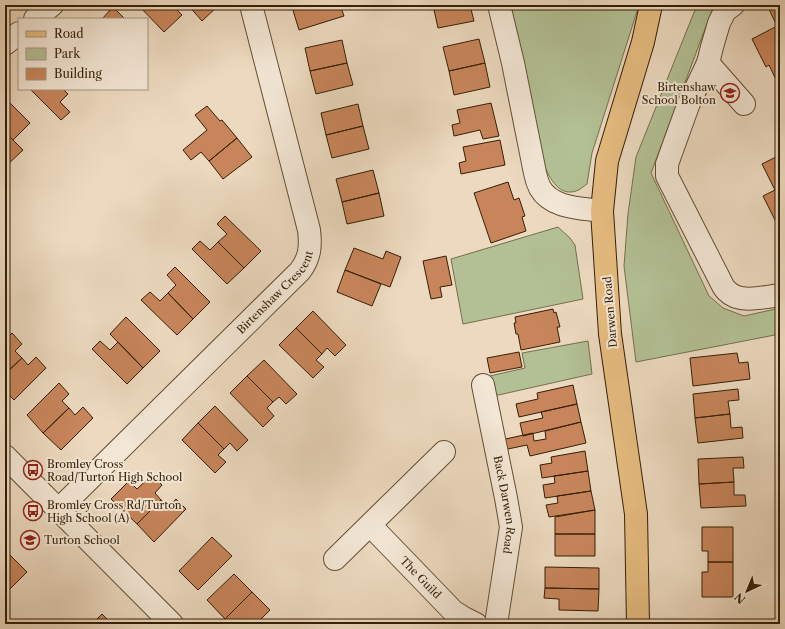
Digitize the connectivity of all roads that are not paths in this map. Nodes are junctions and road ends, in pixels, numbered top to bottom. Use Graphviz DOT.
graph roads {
  1 [pos="52,5"];
  2 [pos="250,5"];
  3 [pos="499,5"];
  4 [pos="651,5"];
  5 [pos="733,5"];
  6 [pos="36,18"];
  7 [pos="18,34"];
  8 [pos="5,44"];
  9 [pos="708,63"];
  10 [pos="744,104"];
  11 [pos="602,211"];
  12 [pos="780,295"];
  13 [pos="482,386"];
  14 [pos="444,452"];
  15 [pos="5,456"];
  16 [pos="58,510"];
  17 [pos="370,525"];
  18 [pos="335,559"];
  19 [pos="172,624"];
  20 [pos="476,624"];
  21 [pos="496,624"];
  22 [pos="638,624"];
  1 -- 6 [label="street"];
  2 -- 16 [label="street, Birtenshaw Crescent"];
  3 -- 11 [label="street"];
  4 -- 11 [label="main road, Darwen Road"];
  5 -- 9 [label="street"];
  7 -- 8 [label="street"];
  9 -- 10 [label="street"];
  9 -- 12 [label="street"];
  11 -- 22 [label="main road, Darwen Road"];
  13 -- 21 [label="street, Back Darwen Road"];
  14 -- 17 [label="street"];
  15 -- 16 [label="street"];
  16 -- 19 [label="street"];
  17 -- 18 [label="street"];
  17 -- 20 [label="street, The Guild"];
}
